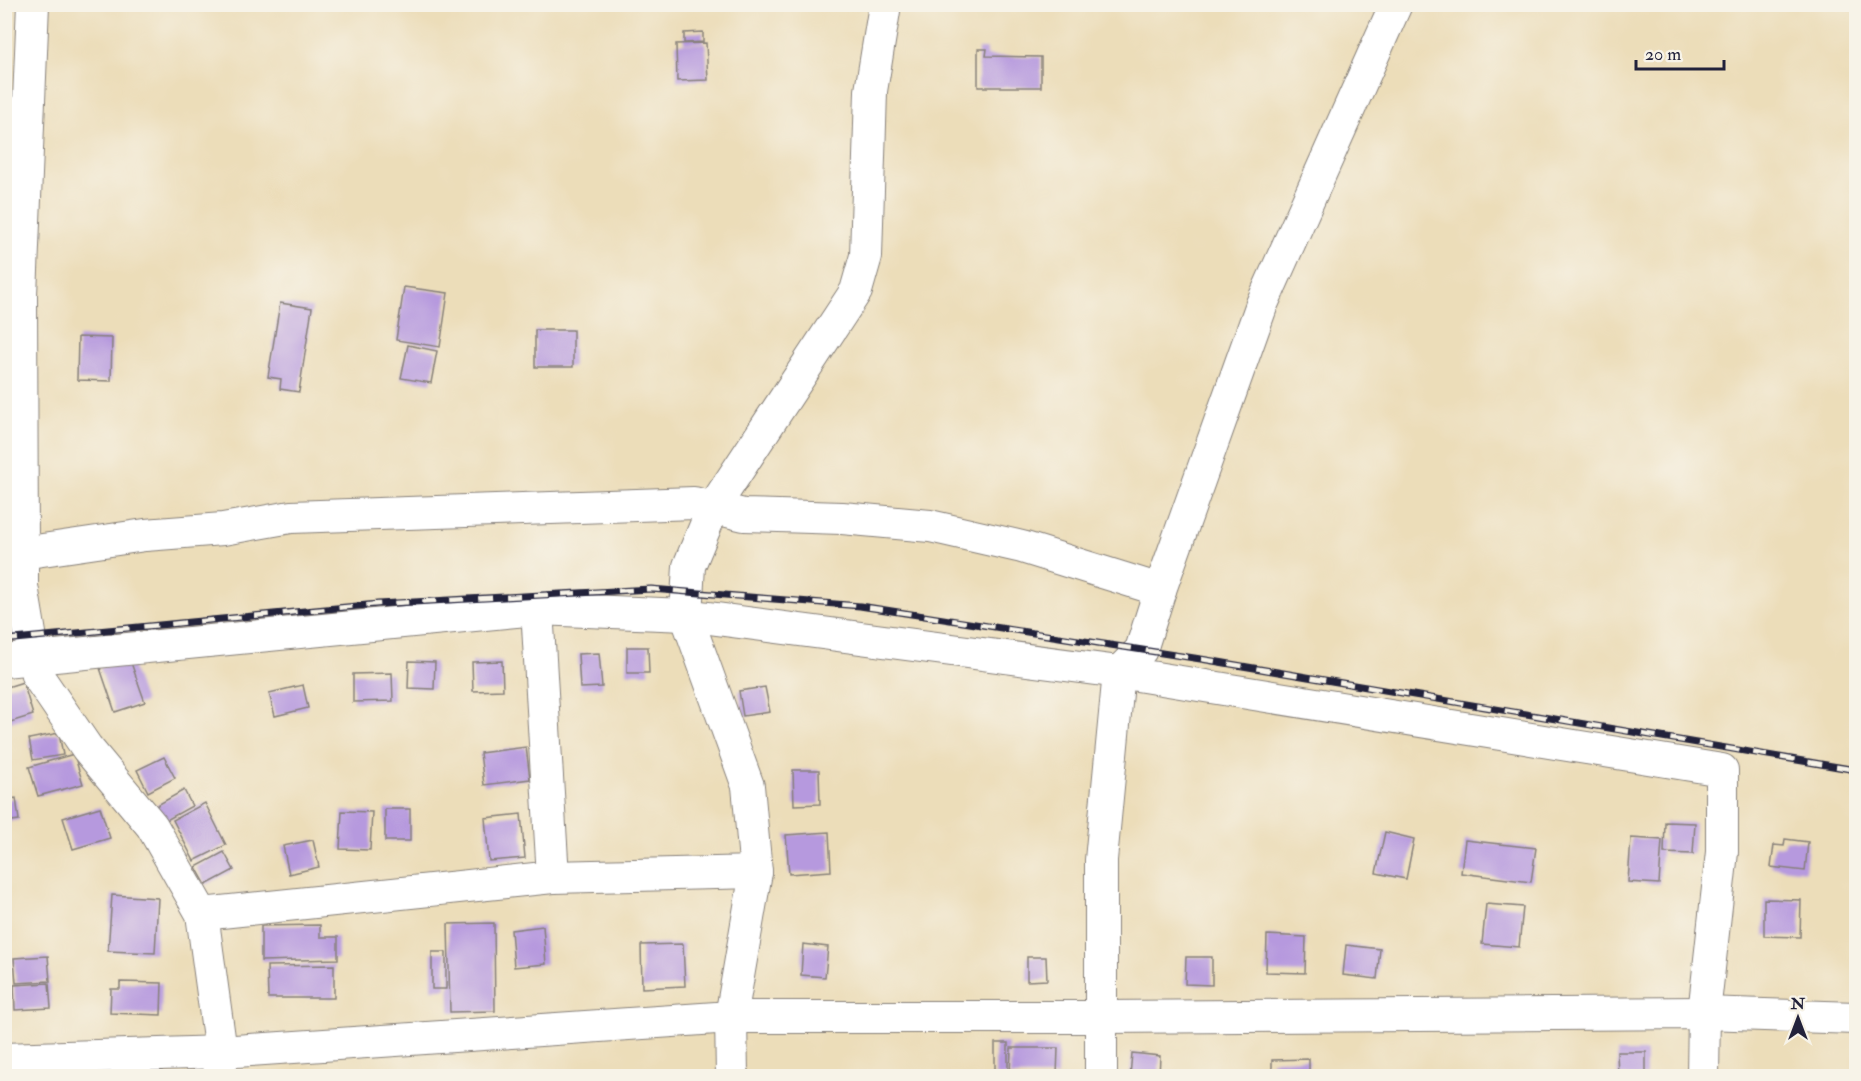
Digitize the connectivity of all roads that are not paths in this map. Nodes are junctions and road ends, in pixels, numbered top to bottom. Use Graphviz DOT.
graph roads {
  1 [pos="33,4"];
  2 [pos="883,4"];
  3 [pos="1396,4"];
  4 [pos="713,508"];
  5 [pos="16,543"];
  6 [pos="1160,590"];
  7 [pos="537,609"];
  8 [pos="686,615"];
  9 [pos="19,660"];
  10 [pos="1119,672"];
  11 [pos="756,872"];
  12 [pos="553,877"];
  13 [pos="202,914"];
  14 [pos="1704,1013"];
  15 [pos="731,1017"];
  16 [pos="1102,1017"];
  17 [pos="1857,1018"];
  18 [pos="4,1059"];
  19 [pos="220,1064"];
  20 [pos="732,1077"];
  21 [pos="1101,1077"];
  22 [pos="1702,1077"];
  1 -- 5 [label="street"];
  2 -- 4 [label="street"];
  3 -- 6 [label="street"];
  4 -- 5 [label="street"];
  4 -- 6 [label="street"];
  4 -- 8 [label="street"];
  5 -- 9 [label="street"];
  6 -- 10 [label="street"];
  7 -- 8 [label="street"];
  7 -- 9 [label="street"];
  7 -- 12 [label="street"];
  8 -- 10 [label="street"];
  8 -- 11 [label="street"];
  9 -- 13 [label="street"];
  10 -- 14 [label="street"];
  10 -- 16 [label="street"];
  11 -- 12 [label="street"];
  11 -- 15 [label="street"];
  12 -- 13 [label="street"];
  13 -- 19 [label="street"];
  14 -- 16 [label="street"];
  14 -- 17 [label="street"];
  14 -- 22 [label="street"];
  15 -- 16 [label="street"];
  15 -- 19 [label="street"];
  15 -- 20 [label="street"];
  16 -- 21 [label="street"];
  18 -- 19 [label="street"];
}
